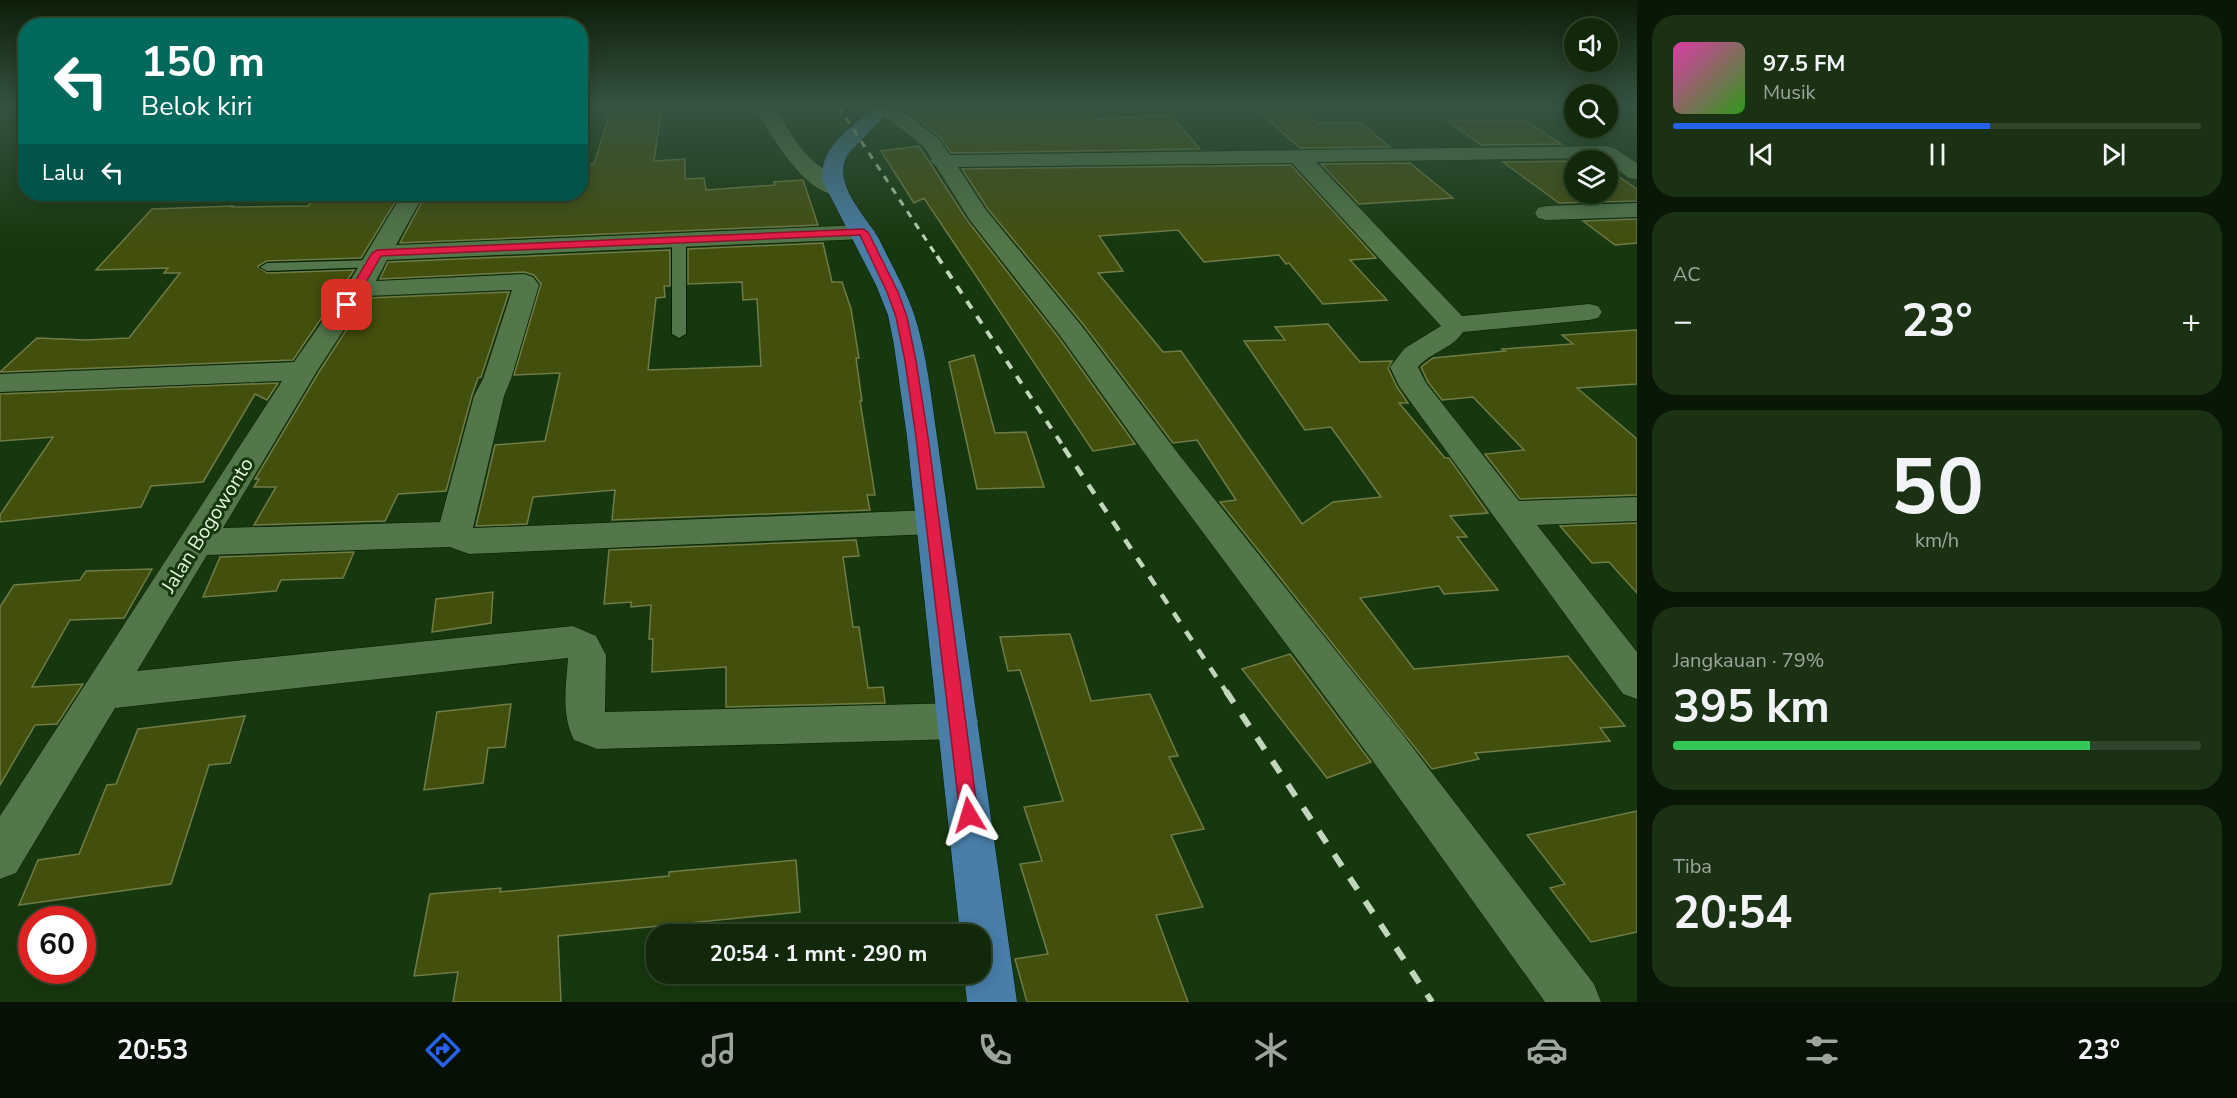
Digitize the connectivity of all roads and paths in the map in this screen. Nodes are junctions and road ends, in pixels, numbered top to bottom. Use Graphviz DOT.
graph roads {
  1 [pos="793,153"];
  2 [pos="839,153"];
  3 [pos="937,153"];
  4 [pos="1549,153"];
  5 [pos="1298,156"];
  6 [pos="1618,159"];
  7 [pos="941,161"];
  8 [pos="1637,173"];
  9 [pos="836,189"];
  10 [pos="409,201"];
  11 [pos="1637,210"];
  12 [pos="1546,213"];
  13 [pos="863,232"];
  14 [pos="679,241"];
  15 [pos="267,267"];
  16 [pos="369,269"];
  17 [pos="1589,312"];
  18 [pos="1455,325"];
  19 [pos="680,334"];
  20 [pos="303,371"];
  21 [pos="0,383"];
  22 [pos="1637,509"];
  23 [pos="1509,514"];
  24 [pos="932,522"];
  25 [pos="454,534"];
  26 [pos="197,542"];
  27 [pos="1637,682"];
  28 [pos="103,692"];
  29 [pos="958,722"];
  30 [pos="0,857"];
  31 [pos="992,1002"];
  32 [pos="1576,1002"];
  1 -- 9 [label="street"];
  2 -- 9 [label="main road"];
  3 -- 7 [label="street"];
  4 -- 5 [label="street"];
  5 -- 7 [label="street"];
  5 -- 18 [label="street"];
  6 -- 8 [label="street"];
  7 -- 32 [label="street"];
  9 -- 13 [label="main road"];
  10 -- 16 [label="street, Jalan Bogowonto"];
  11 -- 12 [label="street"];
  13 -- 14 [label="street"];
  13 -- 24 [label="main road"];
  14 -- 16 [label="street"];
  14 -- 19 [label="lane"];
  15 -- 16 [label="lane"];
  16 -- 20 [label="street, Jalan Bogowonto"];
  16 -- 25 [label="street"];
  17 -- 18 [label="street"];
  18 -- 23 [label="street"];
  20 -- 21 [label="street"];
  20 -- 26 [label="street, Jalan Bogowonto"];
  22 -- 23 [label="street"];
  23 -- 27 [label="street"];
  24 -- 25 [label="street"];
  24 -- 29 [label="main road"];
  25 -- 26 [label="street"];
  26 -- 28 [label="street, Jalan Bogowonto"];
  28 -- 29 [label="street"];
  28 -- 30 [label="street, Jalan Bogowonto"];
  29 -- 31 [label="main road"];
}
